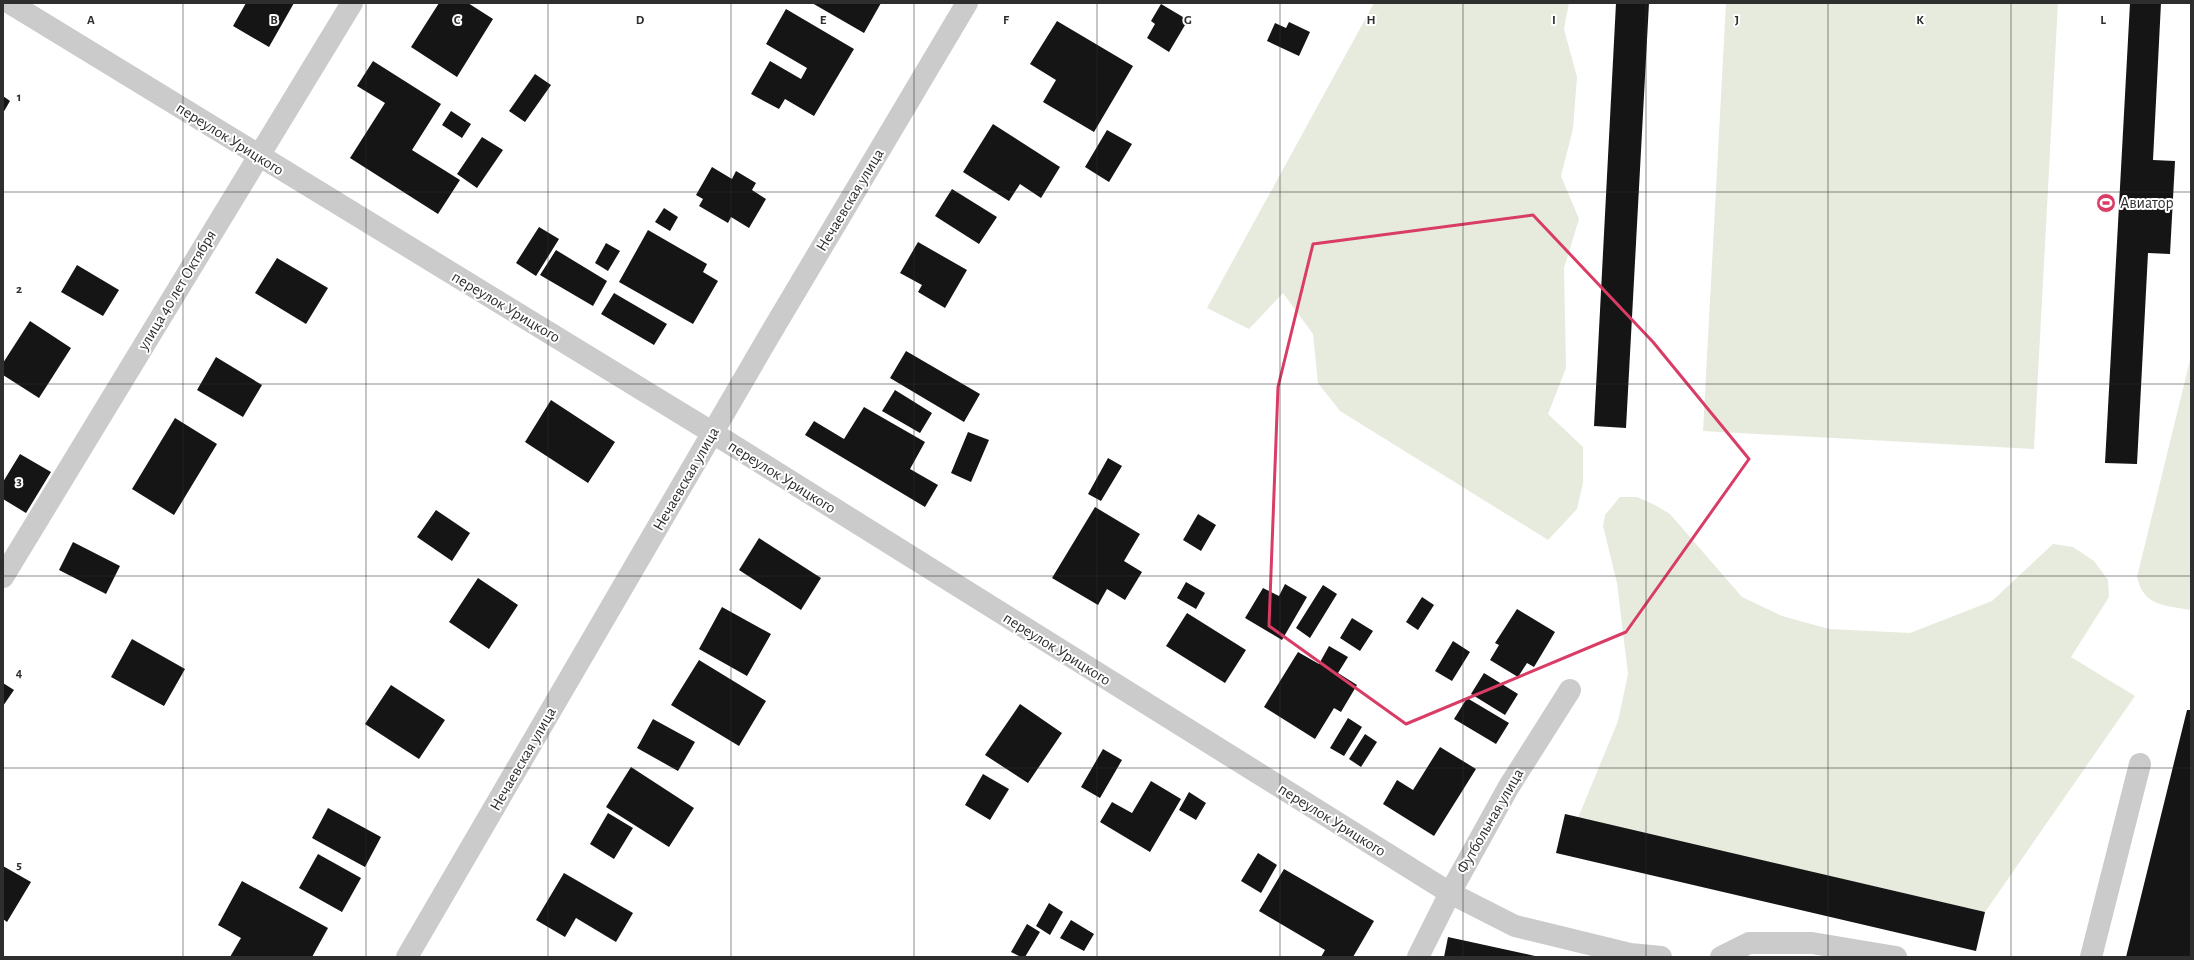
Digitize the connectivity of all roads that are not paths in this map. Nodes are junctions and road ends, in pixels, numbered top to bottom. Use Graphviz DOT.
graph roads {
  1 [pos="10,3"];
  2 [pos="352,3"];
  3 [pos="966,3"];
  4 [pos="258,156"];
  5 [pos="713,433"];
  6 [pos="3,577"];
  7 [pos="1570,690"];
  8 [pos="2140,764"];
  9 [pos="1450,893"];
  10 [pos="1811,950"];
  11 [pos="407,957"];
  12 [pos="1418,957"];
  13 [pos="1661,957"];
  14 [pos="1721,957"];
  15 [pos="1896,957"];
  16 [pos="2091,957"];
  1 -- 4 [label="street, переулок Урицкого"];
  2 -- 4 [label="street, улица 40 лет Октября"];
  3 -- 5 [label="street, Нечаевская улица"];
  4 -- 5 [label="street, переулок Урицкого"];
  4 -- 6 [label="street, улица 40 лет Октября"];
  5 -- 9 [label="street, переулок Урицкого"];
  5 -- 11 [label="street, Нечаевская улица"];
  7 -- 9 [label="street, Футбольная улица"];
  8 -- 16 [label="street"];
  9 -- 12 [label="street, Футбольная улица"];
  9 -- 13 [label="street, переулок Урицкого"];
  10 -- 14 [label="street"];
  10 -- 15 [label="street"];
}
